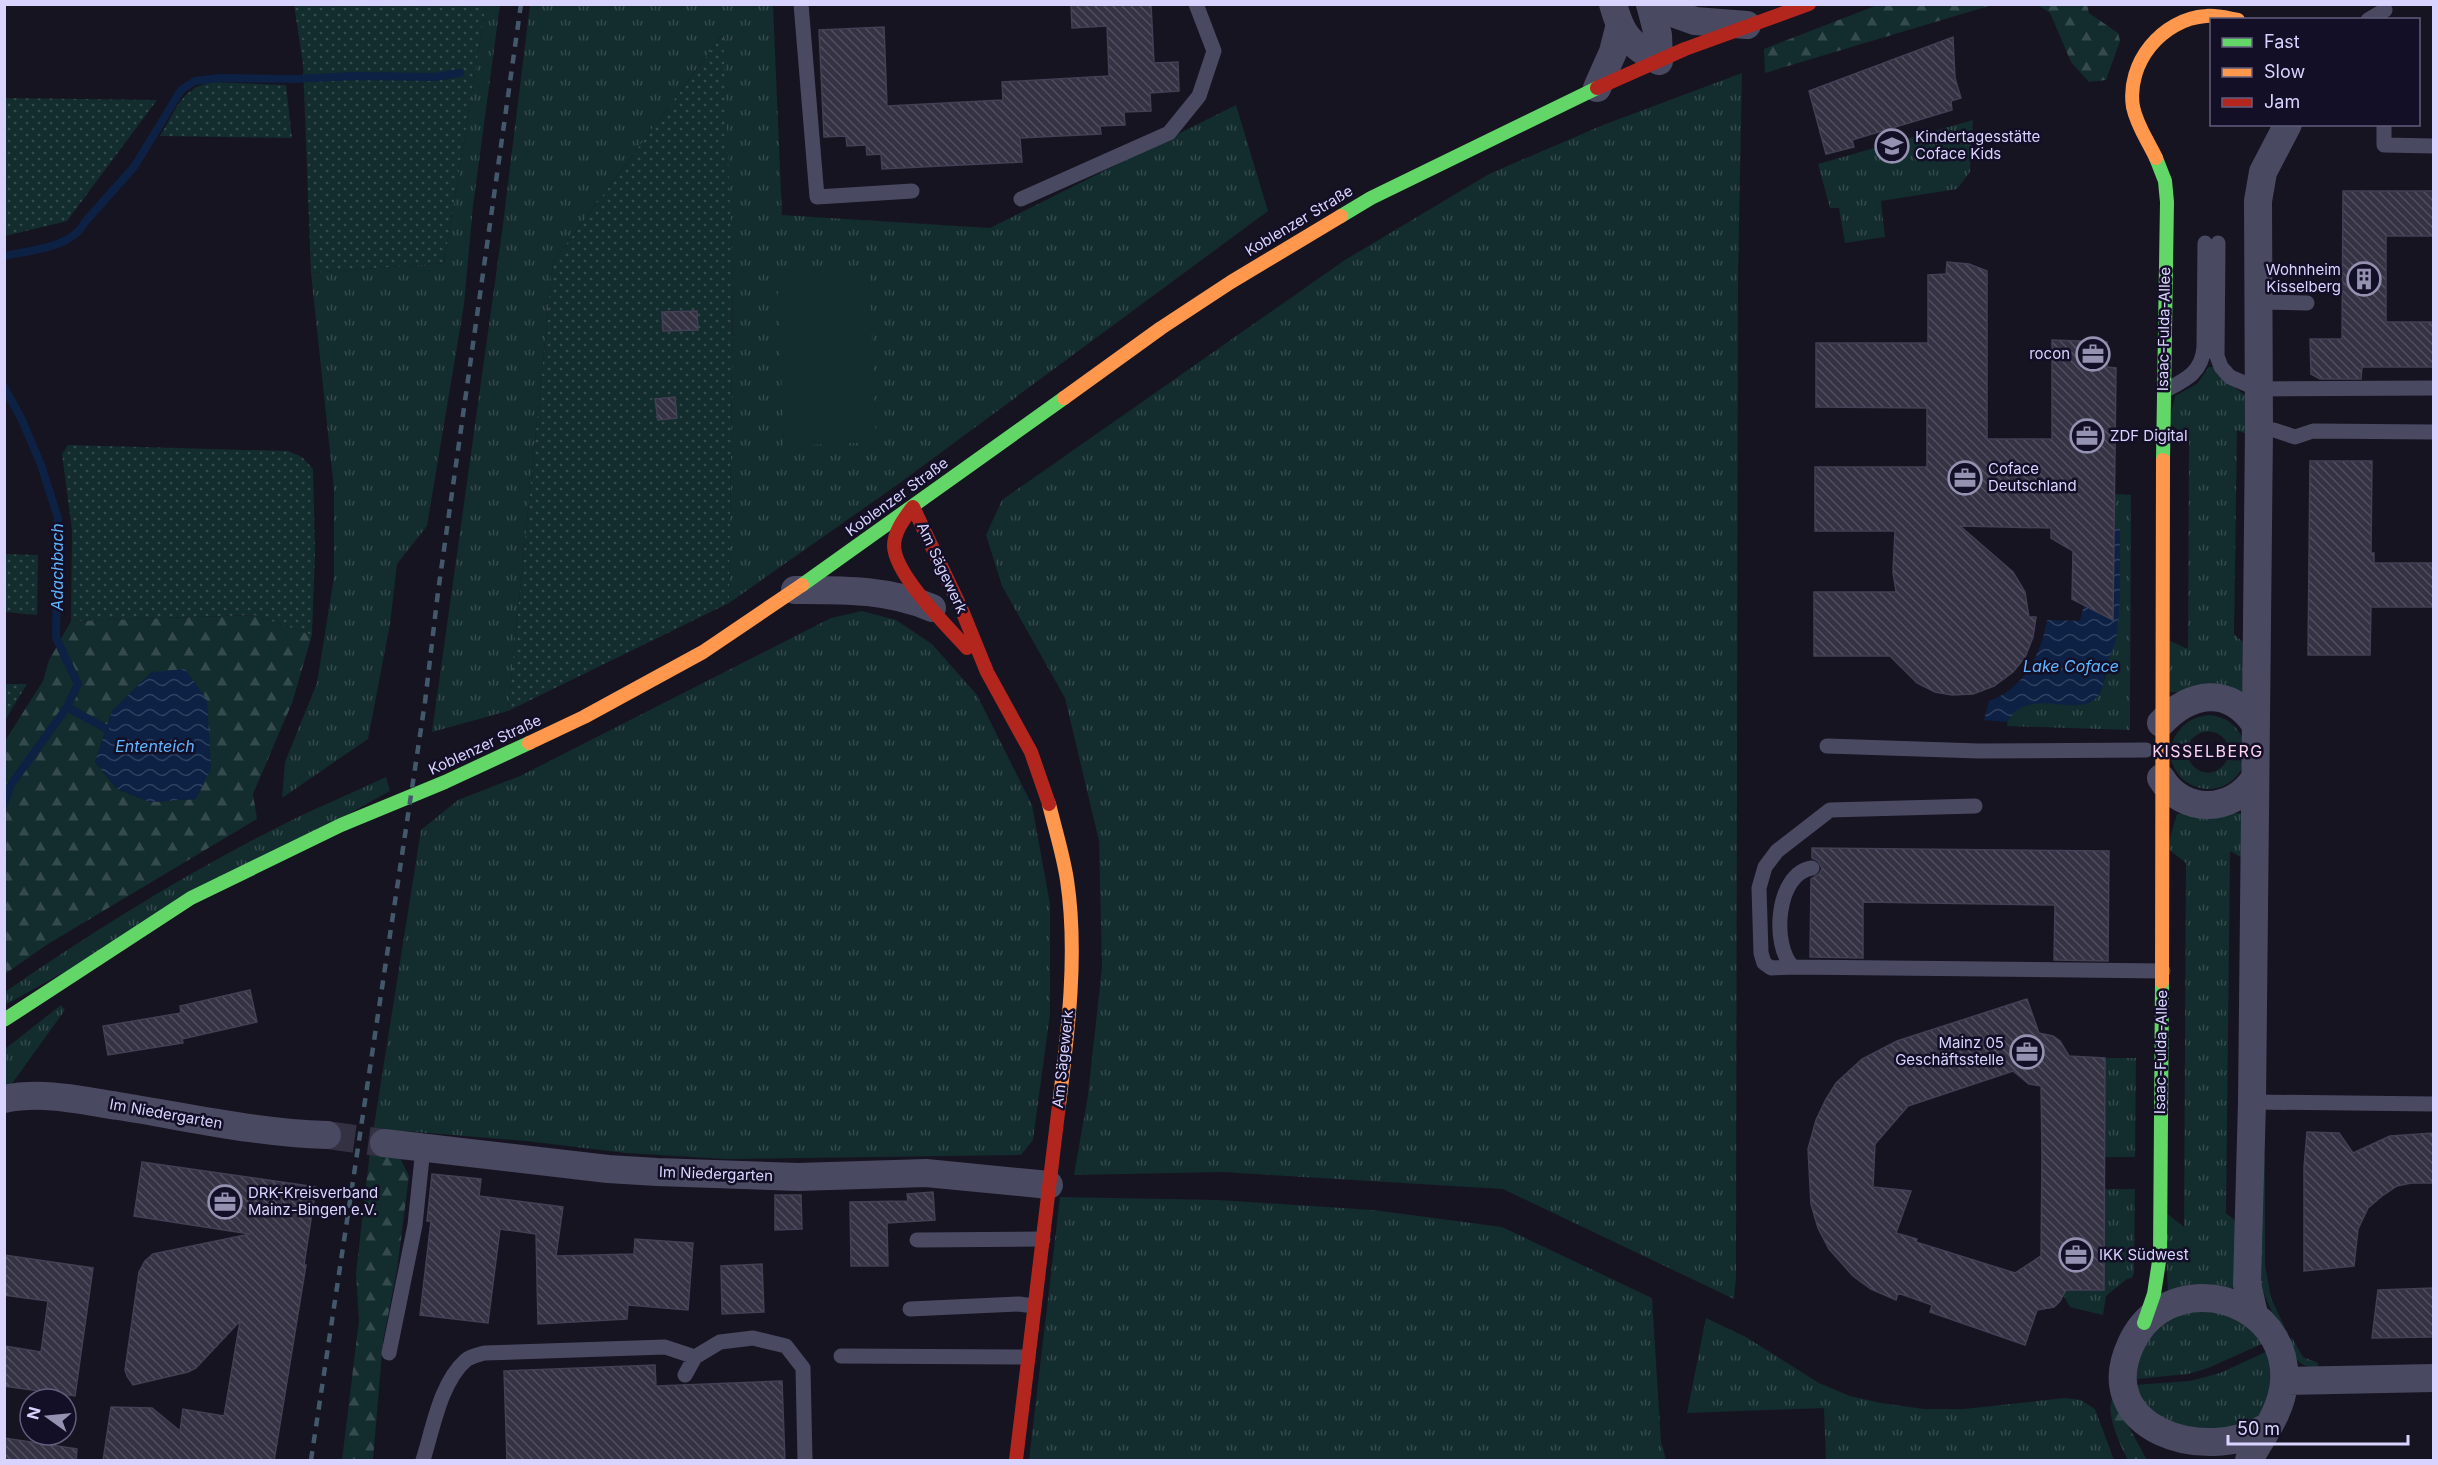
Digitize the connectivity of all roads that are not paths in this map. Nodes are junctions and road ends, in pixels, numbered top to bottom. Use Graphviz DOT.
graph roads {
  1 [pos="801,4"];
  2 [pos="1196,4"];
  3 [pos="1809,4"];
  4 [pos="1650,5"];
  5 [pos="1616,16"];
  6 [pos="2230,18"];
  7 [pos="1747,25"];
  8 [pos="1659,61"];
  9 [pos="1597,88"];
  10 [pos="2287,126"];
  11 [pos="2384,126"];
  12 [pos="2433,146"];
  13 [pos="912,191"];
  14 [pos="1021,200"];
  15 [pos="2258,302"];
  16 [pos="2307,303"];
  17 [pos="2433,388"];
  18 [pos="2258,389"];
  19 [pos="2163,392"];
  20 [pos="2266,430"];
  21 [pos="2433,432"];
  22 [pos="913,507"];
  23 [pos="795,590"];
  24 [pos="932,608"];
  25 [pos="987,672"];
  26 [pos="2161,723"];
  27 [pos="2255,724"];
  28 [pos="1827,746"];
  29 [pos="2146,750"];
  30 [pos="2161,778"];
  31 [pos="2255,778"];
  32 [pos="1975,806"];
  33 [pos="1812,868"];
  34 [pos="1793,967"];
  35 [pos="2163,971"];
  36 [pos="4,1020"];
  37 [pos="4,1099"];
  38 [pos="2252,1102"];
  39 [pos="2433,1104"];
  40 [pos="327,1135"];
  41 [pos="384,1143"];
  42 [pos="423,1148"];
  43 [pos="1050,1185"];
  44 [pos="1043,1239"];
  45 [pos="917,1240"];
  46 [pos="1034,1306"];
  47 [pos="910,1309"];
  48 [pos="2254,1314"];
  49 [pos="2144,1323"];
  50 [pos="389,1353"];
  51 [pos="840,1356"];
  52 [pos="1028,1357"];
  53 [pos="695,1358"];
  54 [pos="685,1375"];
  55 [pos="2433,1378"];
  56 [pos="2284,1381"];
  57 [pos="2267,1427"];
  58 [pos="423,1461"];
  59 [pos="805,1461"];
  60 [pos="1016,1461"];
  61 [pos="2249,1461"];
  1 -- 13 [label="lane"];
  2 -- 14 [label="lane"];
  3 -- 7 [label="street, Koblenzer Straße"];
  4 -- 7 [label="street"];
  4 -- 8 [label="street"];
  5 -- 8 [label="street"];
  5 -- 9 [label="street"];
  6 -- 19 [label="street, Isaac-Fulda-Allee"];
  7 -- 8 [label="street, Koblenzer Straße"];
  8 -- 9 [label="street, Koblenzer Straße"];
  9 -- 22 [label="street, Koblenzer Straße"];
  10 -- 15 [label="street, Isaac-Fulda-Allee"];
  11 -- 12 [label="lane"];
  15 -- 16 [label="lane"];
  15 -- 18 [label="street, Isaac-Fulda-Allee"];
  17 -- 18 [label="lane"];
  18 -- 19 [label="lane"];
  18 -- 20 [label="street, Isaac-Fulda-Allee"];
  19 -- 26 [label="street, Isaac-Fulda-Allee"];
  20 -- 21 [label="lane"];
  20 -- 27 [label="street, Isaac-Fulda-Allee"];
  22 -- 23 [label="street, Koblenzer Straße"];
  22 -- 24 [label="street, Am Sägewerk"];
  22 -- 25 [label="street, Am Sägewerk"];
  23 -- 24 [label="street, Am Sägewerk"];
  23 -- 36 [label="street, Koblenzer Straße"];
  24 -- 25 [label="street, Am Sägewerk"];
  25 -- 43 [label="street, Am Sägewerk"];
  26 -- 27 [label="street"];
  26 -- 30 [label="street, Isaac-Fulda-Allee"];
  27 -- 31 [label="street, Isaac-Fulda-Allee"];
  28 -- 29 [label="lane"];
  30 -- 31 [label="street"];
  30 -- 35 [label="street, Isaac-Fulda-Allee"];
  31 -- 38 [label="street, Isaac-Fulda-Allee"];
  32 -- 34 [label="lane"];
  33 -- 34 [label="lane"];
  34 -- 35 [label="lane"];
  35 -- 49 [label="street, Isaac-Fulda-Allee"];
  37 -- 40 [label="street, Im Niedergarten"];
  38 -- 39 [label="lane"];
  38 -- 48 [label="street, Isaac-Fulda-Allee"];
  41 -- 42 [label="street, Im Niedergarten"];
  42 -- 43 [label="street, Im Niedergarten"];
  42 -- 50 [label="lane"];
  43 -- 44 [label="street, Am Sägewerk"];
  44 -- 45 [label="lane"];
  44 -- 46 [label="street, Am Sägewerk"];
  46 -- 47 [label="lane"];
  46 -- 52 [label="street, Am Sägewerk"];
  48 -- 49 [label="street, Isaac-Fulda-Allee"];
  48 -- 56 [label="street, Isaac-Fulda-Allee"];
  49 -- 57 [label="street, Isaac-Fulda-Allee"];
  51 -- 52 [label="lane"];
  52 -- 60 [label="street, Am Sägewerk"];
  53 -- 54 [label="lane"];
  53 -- 58 [label="lane"];
  53 -- 59 [label="lane"];
  55 -- 56 [label="street"];
  56 -- 57 [label="street, Isaac-Fulda-Allee"];
  57 -- 61 [label="street, Isaac-Fulda-Allee"];
}
